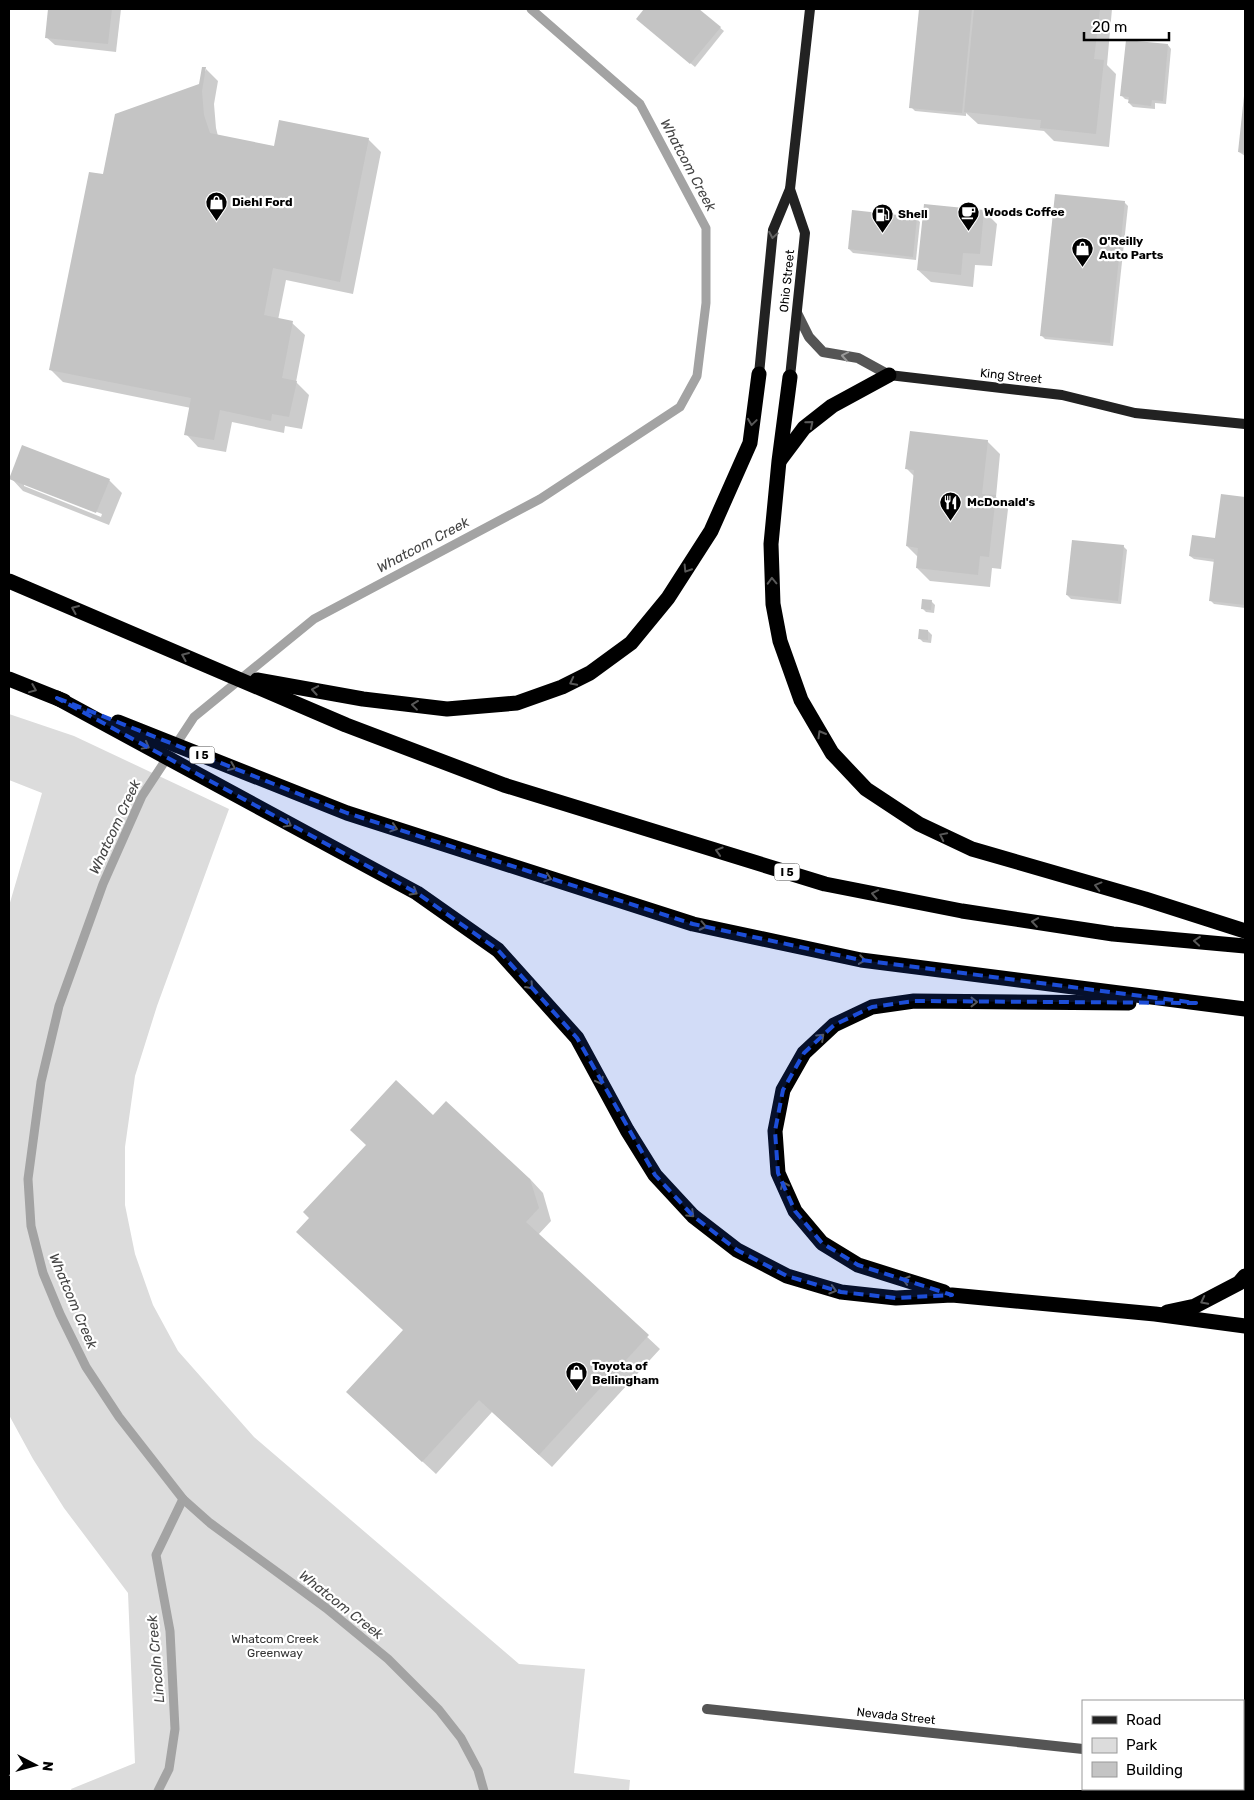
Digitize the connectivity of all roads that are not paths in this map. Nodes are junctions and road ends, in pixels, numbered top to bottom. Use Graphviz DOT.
graph roads {
  1 [pos="810,9"];
  2 [pos="790,189"];
  3 [pos="797,313"];
  4 [pos="759,374"];
  5 [pos="889,375"];
  6 [pos="790,377"];
  7 [pos="1245,424"];
  8 [pos="779,461"];
  9 [pos="9,581"];
  10 [pos="230,675"];
  11 [pos="9,679"];
  12 [pos="57,698"];
  13 [pos="1245,930"];
  14 [pos="1245,946"];
  15 [pos="1196,1003"];
  16 [pos="1244,1009"];
  17 [pos="1245,1276"];
  18 [pos="952,1294"];
  19 [pos="1155,1314"];
  20 [pos="1245,1326"];
  21 [pos="707,1709"];
  22 [pos="1082,1749"];
  1 -- 2 [label="main road, Ohio Street"];
  2 -- 3 [label="main road, Ohio Street"];
  2 -- 4 [label="main road, Ohio Street, one-way"];
  5 -- 3 [label="street, King Street, one-way"];
  3 -- 6 [label="main road, Ohio Street"];
  4 -- 10 [label="highway, one-way"];
  5 -- 7 [label="main road, King Street"];
  8 -- 5 [label="highway, one-way"];
  6 -- 8 [label="highway"];
  13 -- 8 [label="highway, one-way"];
  10 -- 9 [label="highway, I 5, one-way"];
  14 -- 10 [label="highway, I 5, one-way"];
  11 -- 12 [label="highway, I 5, one-way"];
  12 -- 15 [label="highway, I 5, one-way"];
  12 -- 18 [label="highway, one-way"];
  15 -- 16 [label="highway, I 5"];
  18 -- 15 [label="highway, one-way"];
  17 -- 19 [label="highway, one-way"];
  18 -- 19 [label="highway"];
  19 -- 20 [label="highway"];
  21 -- 22 [label="street, Nevada Street"];
}
